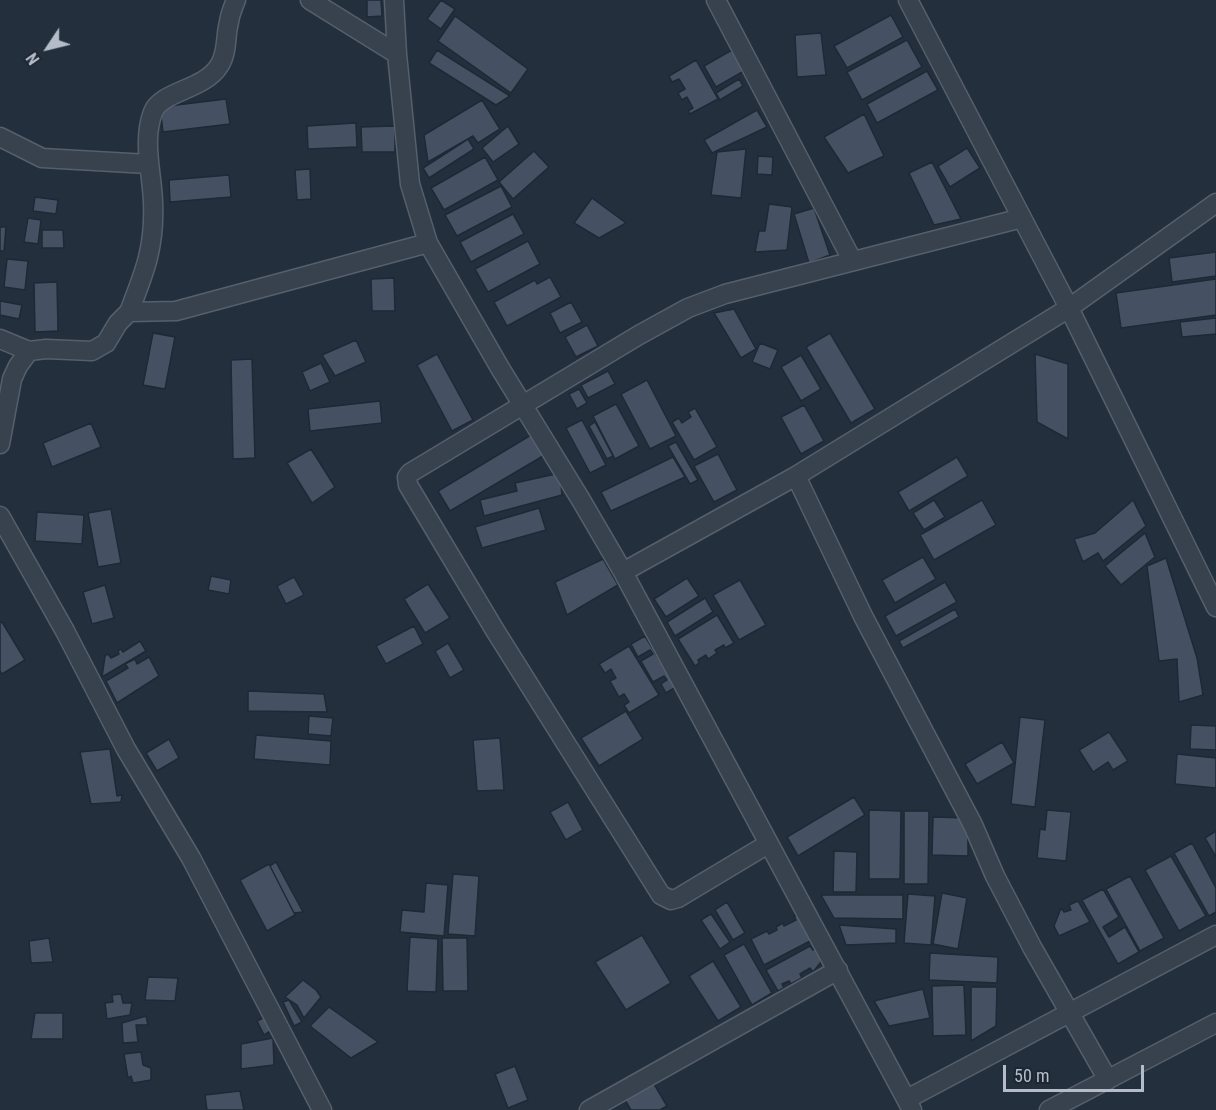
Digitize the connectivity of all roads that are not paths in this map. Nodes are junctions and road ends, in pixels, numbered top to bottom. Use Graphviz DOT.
graph roads {
  1 [pos="236,0"];
  2 [pos="310,0"];
  3 [pos="394,0"];
  4 [pos="716,0"];
  5 [pos="908,0"];
  6 [pos="397,54"];
  7 [pos="0,137"];
  8 [pos="148,164"];
  9 [pos="1216,203"];
  10 [pos="1022,218"];
  11 [pos="428,243"];
  12 [pos="852,260"];
  13 [pos="1069,308"];
  14 [pos="129,312"];
  15 [pos="0,339"];
  16 [pos="29,351"];
  17 [pos="524,406"];
  18 [pos="0,444"];
  19 [pos="796,476"];
  20 [pos="0,516"];
  21 [pos="623,572"];
  22 [pos="1216,607"];
  23 [pos="768,844"];
  24 [pos="1216,935"];
  25 [pos="838,970"];
  26 [pos="1071,1012"];
  27 [pos="1216,1023"];
  28 [pos="1108,1080"];
  29 [pos="910,1105"];
  30 [pos="322,1110"];
  31 [pos="589,1110"];
  32 [pos="1049,1110"];
  1 -- 8 [label="street"];
  2 -- 6 [label="street"];
  3 -- 6 [label="street"];
  4 -- 12 [label="street"];
  5 -- 10 [label="street"];
  6 -- 11 [label="street"];
  7 -- 8 [label="street"];
  8 -- 14 [label="street"];
  9 -- 13 [label="street"];
  10 -- 12 [label="street"];
  10 -- 13 [label="street"];
  11 -- 14 [label="street"];
  11 -- 17 [label="street"];
  12 -- 17 [label="street"];
  13 -- 19 [label="street"];
  13 -- 22 [label="street"];
  14 -- 16 [label="street"];
  15 -- 16 [label="street"];
  16 -- 18 [label="street"];
  17 -- 21 [label="street"];
  17 -- 23 [label="street"];
  19 -- 21 [label="street"];
  19 -- 26 [label="street"];
  20 -- 30 [label="street"];
  21 -- 23 [label="street"];
  23 -- 25 [label="street"];
  24 -- 26 [label="street"];
  25 -- 29 [label="street"];
  25 -- 31 [label="street"];
  26 -- 28 [label="street"];
  26 -- 29 [label="street"];
  27 -- 28 [label="street"];
  28 -- 32 [label="street"];
}
